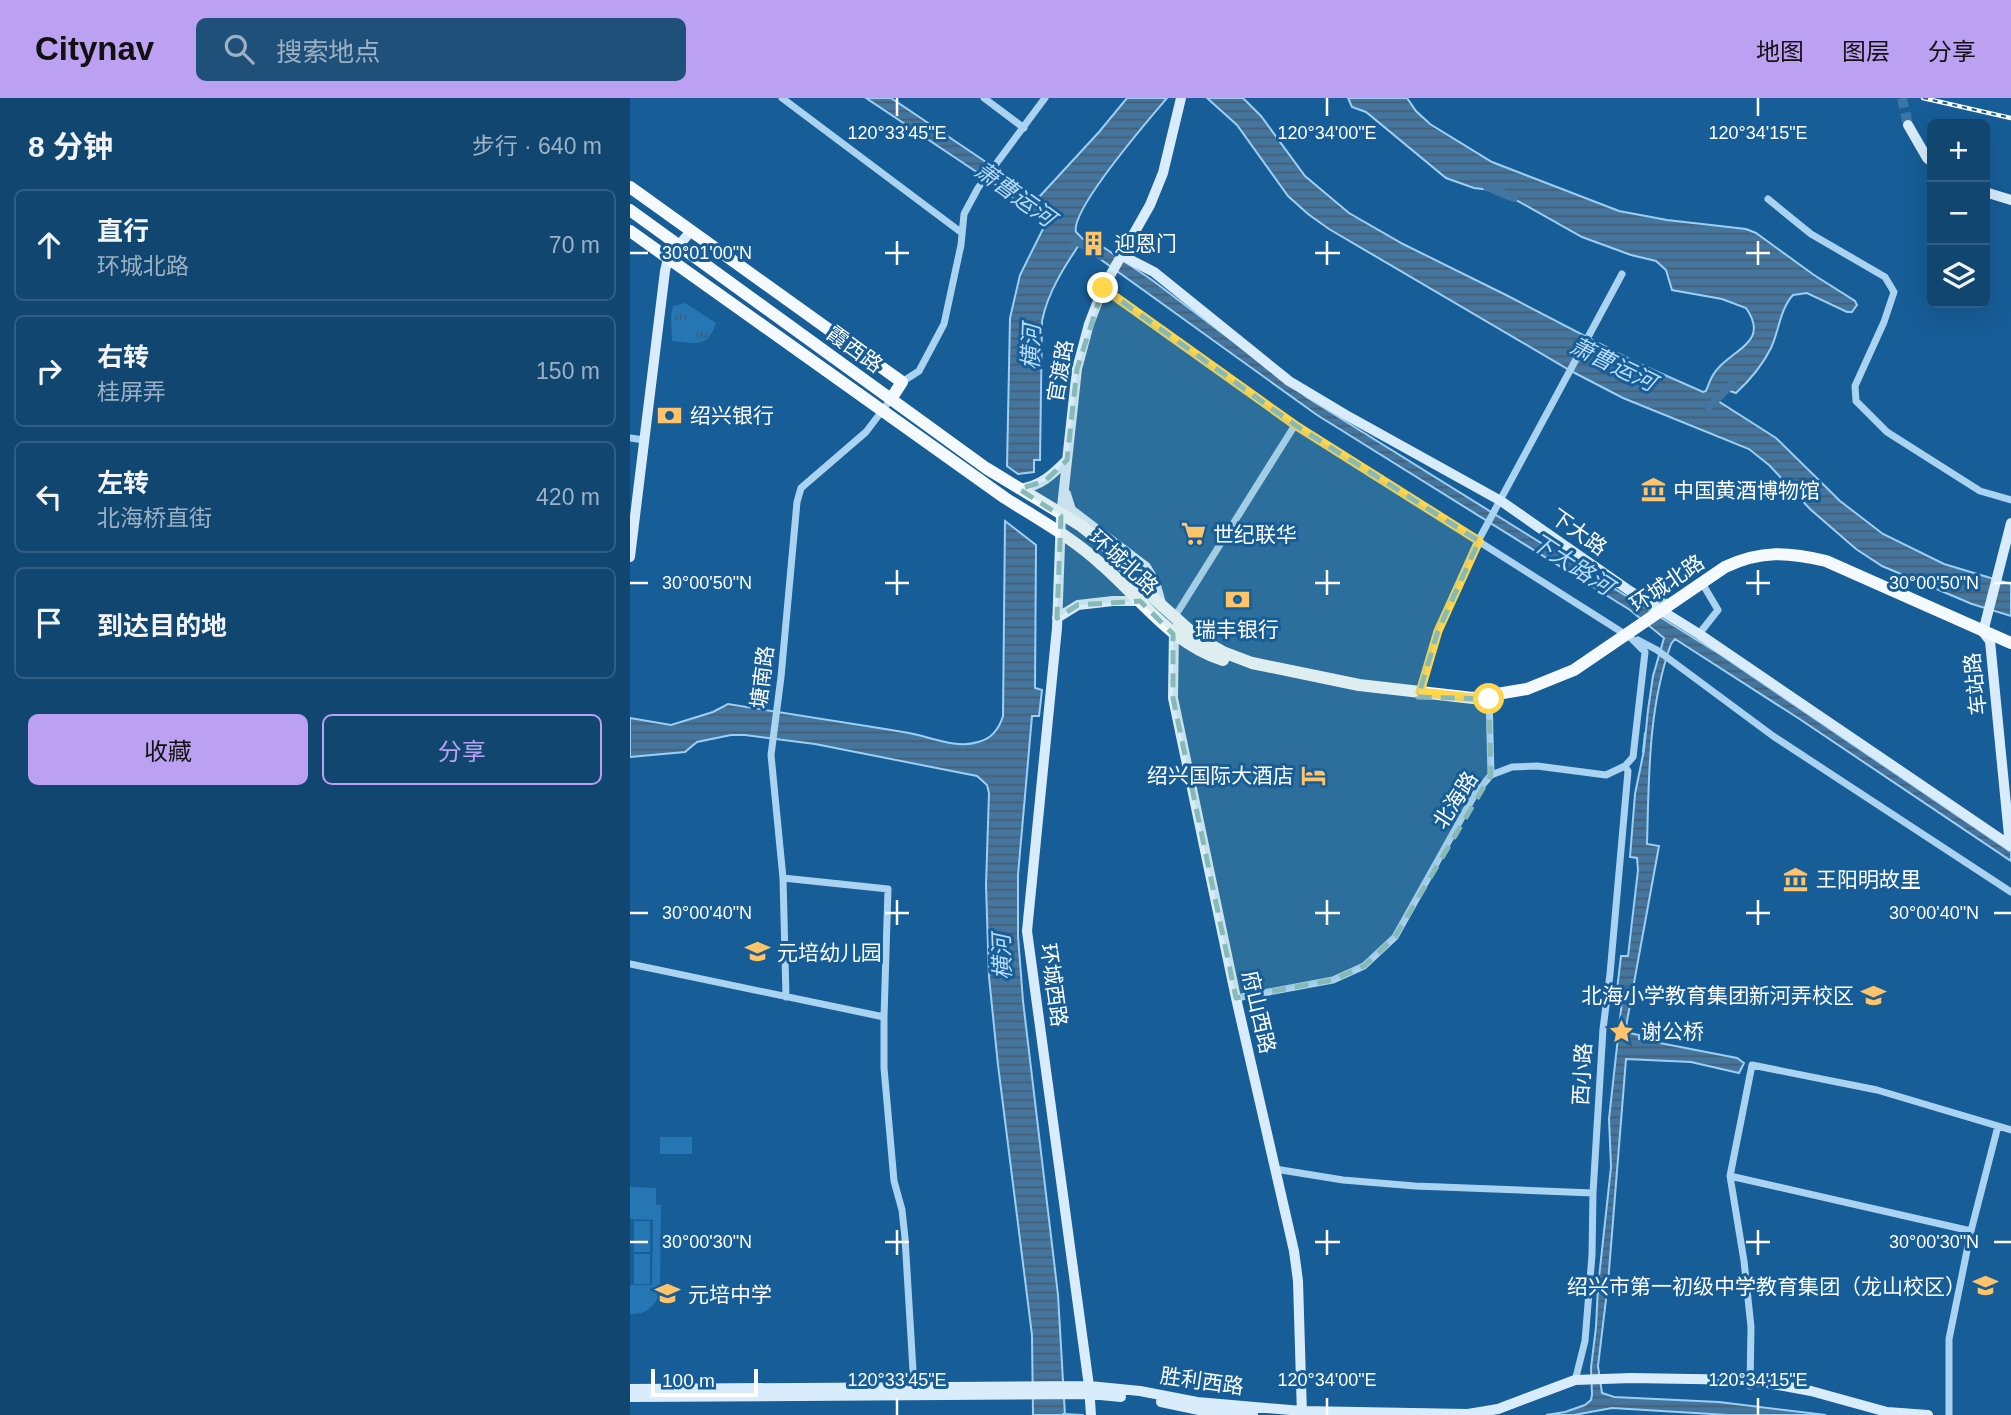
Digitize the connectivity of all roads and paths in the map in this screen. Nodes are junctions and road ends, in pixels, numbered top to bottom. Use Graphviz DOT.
graph roads {
  1 [pos="782,98"];
  2 [pos="984,98"];
  3 [pos="1045,98"];
  4 [pos="1181,98"];
  5 [pos="1908,125"];
  6 [pos="1024,128"];
  7 [pos="1927,158"];
  8 [pos="630,187"];
  9 [pos="1990,194"];
  10 [pos="1768,199"];
  11 [pos="2011,200"];
  12 [pos="630,210"];
  13 [pos="630,231"];
  14 [pos="691,231"];
  15 [pos="962,233"];
  16 [pos="678,244"];
  17 [pos="1121,255"];
  18 [pos="668,258"];
  19 [pos="1622,275"];
  20 [pos="1103,288"];
  21 [pos="902,382"];
  22 [pos="891,399"];
  23 [pos="882,411"];
  24 [pos="1295,425"];
  25 [pos="630,438"];
  26 [pos="644,440"];
  27 [pos="1068,460"];
  28 [pos="1019,489"];
  29 [pos="1064,489"];
  30 [pos="2011,500"];
  31 [pos="1501,501"];
  32 [pos="1061,516"];
  33 [pos="2011,523"];
  34 [pos="1061,532"];
  35 [pos="1479,541"];
  36 [pos="630,557"];
  37 [pos="1705,588"];
  38 [pos="1630,591"];
  39 [pos="1140,601"];
  40 [pos="1162,607"];
  41 [pos="1669,608"];
  42 [pos="1057,618"];
  43 [pos="1174,619"];
  44 [pos="1987,631"];
  45 [pos="1633,632"];
  46 [pos="1173,634"];
  47 [pos="1699,634"];
  48 [pos="2011,643"];
  49 [pos="2011,650"];
  50 [pos="1419,694"];
  51 [pos="1489,697"];
  52 [pos="1625,766"];
  53 [pos="1491,775"];
  54 [pos="2010,846"];
  55 [pos="783,878"];
  56 [pos="2011,892"];
  57 [pos="630,964"];
  58 [pos="786,997"];
  59 [pos="1236,998"];
  60 [pos="884,1017"];
  61 [pos="1998,1126"];
  62 [pos="2011,1130"];
  63 [pos="1275,1168"];
  64 [pos="1730,1177"];
  65 [pos="1592,1193"];
  66 [pos="1971,1231"];
  67 [pos="1580,1382"];
  68 [pos="1751,1383"];
  69 [pos="914,1387"];
  70 [pos="630,1389"];
  71 [pos="630,1397"];
  72 [pos="1090,1400"];
  73 [pos="1302,1413"];
  74 [pos="1253,1415"];
  75 [pos="1500,1415"];
  76 [pos="1880,1415"];
  77 [pos="1928,1415"];
  78 [pos="1949,1415"];
  1 -- 15 [label="street"];
  2 -- 6 [label="street"];
  3 -- 6 [label="street"];
  4 -- 17 [label="street, 官渡路"];
  5 -- 7 [label="street"];
  6 -- 15 [label="street"];
  8 -- 14 [label="main road"];
  9 -- 11 [label="street"];
  10 -- 30 [label="street"];
  12 -- 16 [label="main road, 霞西路"];
  13 -- 18 [label="main road, 霞西路"];
  14 -- 16 [label="street"];
  14 -- 21 [label="main road"];
  15 -- 21 [label="street"];
  16 -- 18 [label="street"];
  16 -- 22 [label="main road, 霞西路"];
  17 -- 20 [label="street, 官渡路"];
  17 -- 31 [label="street, 下大路"];
  18 -- 23 [label="main road, 霞西路"];
  18 -- 26 [label="street"];
  19 -- 31 [label="street"];
  20 -- 24 [label="street"];
  20 -- 27 [label="street, 官渡路"];
  21 -- 22 [label="main road"];
  22 -- 23 [label="street, 塘南路"];
  22 -- 28 [label="main road, 霞西路"];
  23 -- 34 [label="main road, 霞西路"];
  23 -- 55 [label="street, 塘南路"];
  24 -- 35 [label="street"];
  24 -- 43 [label="street"];
  25 -- 26 [label="street"];
  26 -- 36 [label="street"];
  27 -- 28 [label="street"];
  27 -- 29 [label="street, 官渡路"];
  28 -- 32 [label="main road, 霞西路"];
  29 -- 32 [label="street, 官渡路"];
  29 -- 40 [label="street"];
  31 -- 35 [label="street"];
  31 -- 38 [label="street, 下大路"];
  32 -- 34 [label="street, 环城西路"];
  32 -- 40 [label="main road, 环城北路"];
  33 -- 44 [label="street, 车站路"];
  34 -- 39 [label="main road, 环城北路"];
  34 -- 42 [label="street, 环城西路"];
  35 -- 45 [label="street"];
  35 -- 50 [label="street"];
  37 -- 41 [label="main road, 环城北路"];
  37 -- 44 [label="main road, 环城北路"];
  37 -- 47 [label="street"];
  38 -- 41 [label="street"];
  38 -- 47 [label="street, 下大路"];
  39 -- 42 [label="street"];
  39 -- 46 [label="main road, 环城北路"];
  40 -- 43 [label="main road, 环城北路"];
  41 -- 44 [label="main road, 环城北路"];
  41 -- 45 [label="main road, 环城北路"];
  42 -- 72 [label="street, 环城西路"];
  43 -- 46 [label="street, 府山西路"];
  43 -- 50 [label="main road, 环城北路"];
  44 -- 48 [label="main road, 环城北路"];
  44 -- 49 [label="main road, 环城北路"];
  44 -- 54 [label="street, 车站路"];
  45 -- 51 [label="main road, 环城北路"];
  45 -- 52 [label="street"];
  45 -- 56 [label="street"];
  46 -- 50 [label="main road, 环城北路"];
  46 -- 59 [label="street, 府山西路"];
  47 -- 54 [label="street, 下大路"];
  50 -- 51 [label="main road, 环城北路"];
  51 -- 53 [label="street"];
  52 -- 53 [label="street, 北海路"];
  52 -- 65 [label="street, 西小路"];
  53 -- 59 [label="street, 北海路"];
  55 -- 58 [label="street, 塘南路"];
  55 -- 60 [label="street"];
  57 -- 58 [label="street"];
  58 -- 60 [label="street"];
  59 -- 63 [label="street, 府山西路"];
  60 -- 69 [label="street"];
  61 -- 62 [label="street"];
  61 -- 64 [label="street"];
  61 -- 66 [label="street"];
  63 -- 65 [label="street"];
  63 -- 73 [label="street, 府山西路"];
  64 -- 66 [label="street"];
  64 -- 68 [label="street"];
  65 -- 67 [label="street, 西小路"];
  66 -- 78 [label="street"];
  67 -- 68 [label="street, 胜利西路"];
  67 -- 73 [label="street, 胜利西路"];
  67 -- 75 [label="street, 胜利西路"];
  68 -- 76 [label="street, 胜利西路"];
  68 -- 77 [label="street, 胜利西路"];
  69 -- 70 [label="street, 胜利西路"];
  69 -- 72 [label="street, 胜利西路"];
  71 -- 72 [label="street, 胜利西路"];
  72 -- 73 [label="street, 胜利西路"];
  72 -- 74 [label="street, 胜利西路"];
}
